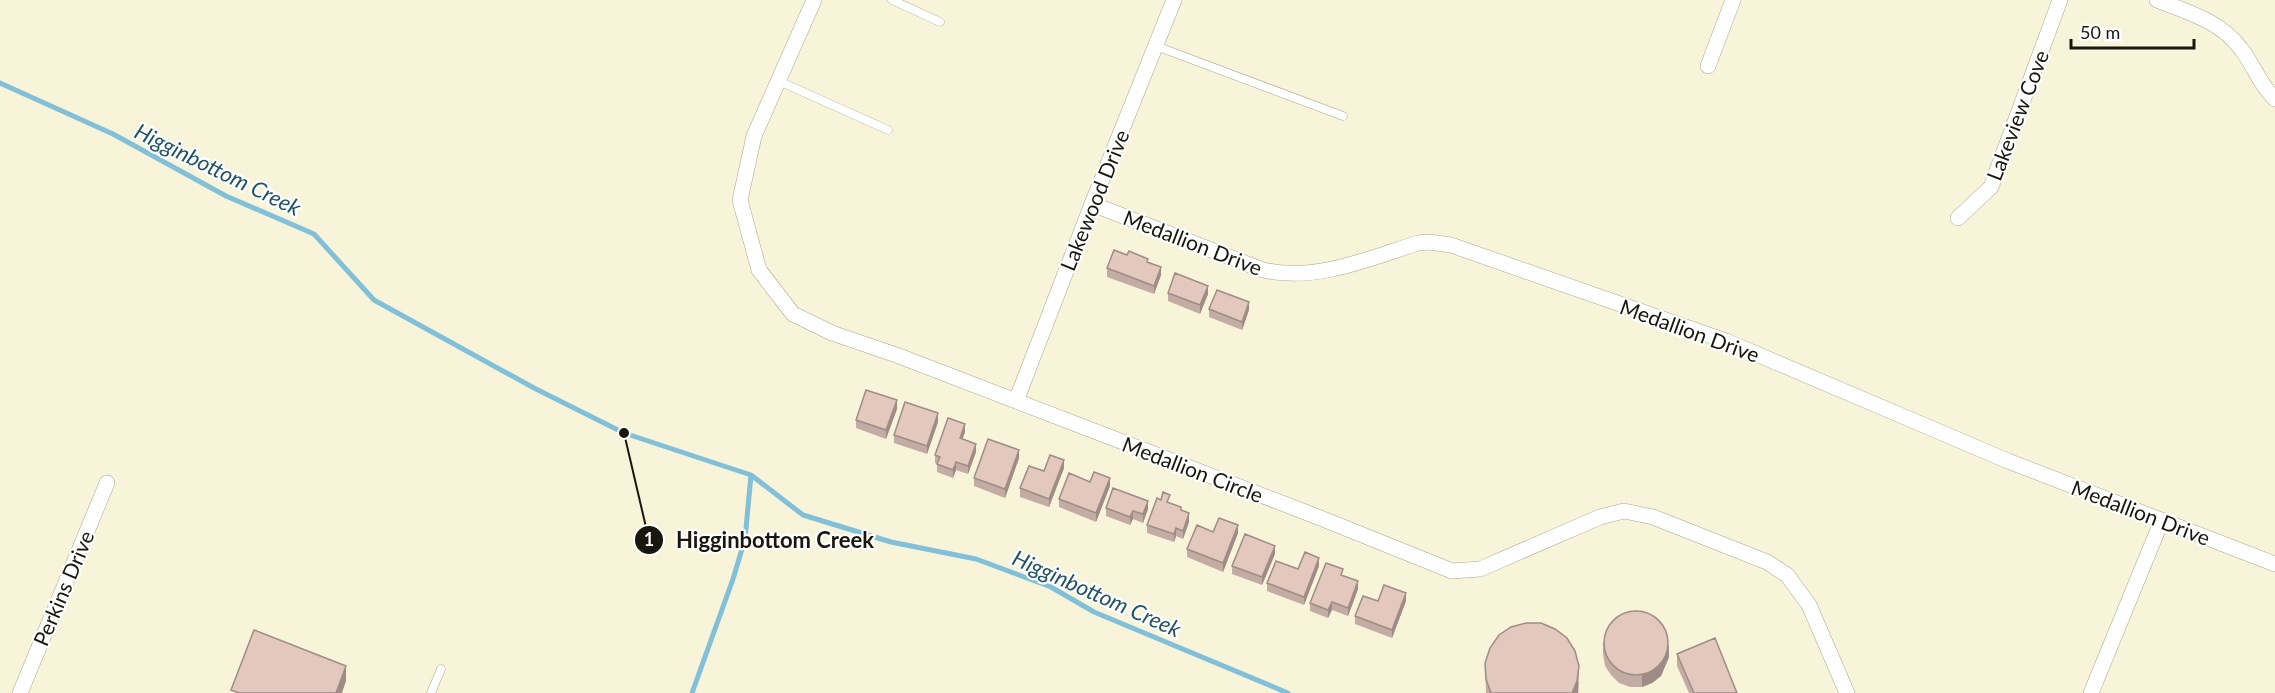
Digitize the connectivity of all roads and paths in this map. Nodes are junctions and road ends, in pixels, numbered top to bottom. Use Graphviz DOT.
graph roads {
  1 [pos="814,0"];
  2 [pos="892,0"];
  3 [pos="1174,0"];
  4 [pos="1732,0"];
  5 [pos="2060,0"];
  6 [pos="2157,0"];
  7 [pos="940,22"];
  8 [pos="1156,46"];
  9 [pos="1708,66"];
  10 [pos="778,81"];
  11 [pos="2275,99"];
  12 [pos="1343,116"];
  13 [pos="888,130"];
  14 [pos="1092,204"];
  15 [pos="1958,218"];
  16 [pos="1016,401"];
  17 [pos="106,483"];
  18 [pos="2162,520"];
  19 [pos="2275,564"];
  20 [pos="441,669"];
  21 [pos="20,693"];
  22 [pos="431,693"];
  23 [pos="1846,693"];
  24 [pos="2091,693"];
  1 -- 10 [label="street, Medallion Circle"];
  2 -- 7 [label="lane"];
  3 -- 8 [label="street, Lakewood Drive"];
  4 -- 9 [label="street"];
  5 -- 15 [label="street, Lakeview Cove"];
  6 -- 11 [label="street"];
  8 -- 12 [label="lane"];
  8 -- 14 [label="street, Lakewood Drive"];
  10 -- 13 [label="lane"];
  10 -- 16 [label="street, Medallion Circle"];
  14 -- 16 [label="street, Lakewood Drive"];
  14 -- 18 [label="street, Medallion Drive"];
  16 -- 23 [label="street, Medallion Circle"];
  17 -- 21 [label="street, Perkins Drive"];
  18 -- 19 [label="street, Medallion Drive"];
  18 -- 24 [label="street"];
  20 -- 22 [label="lane"];
}
